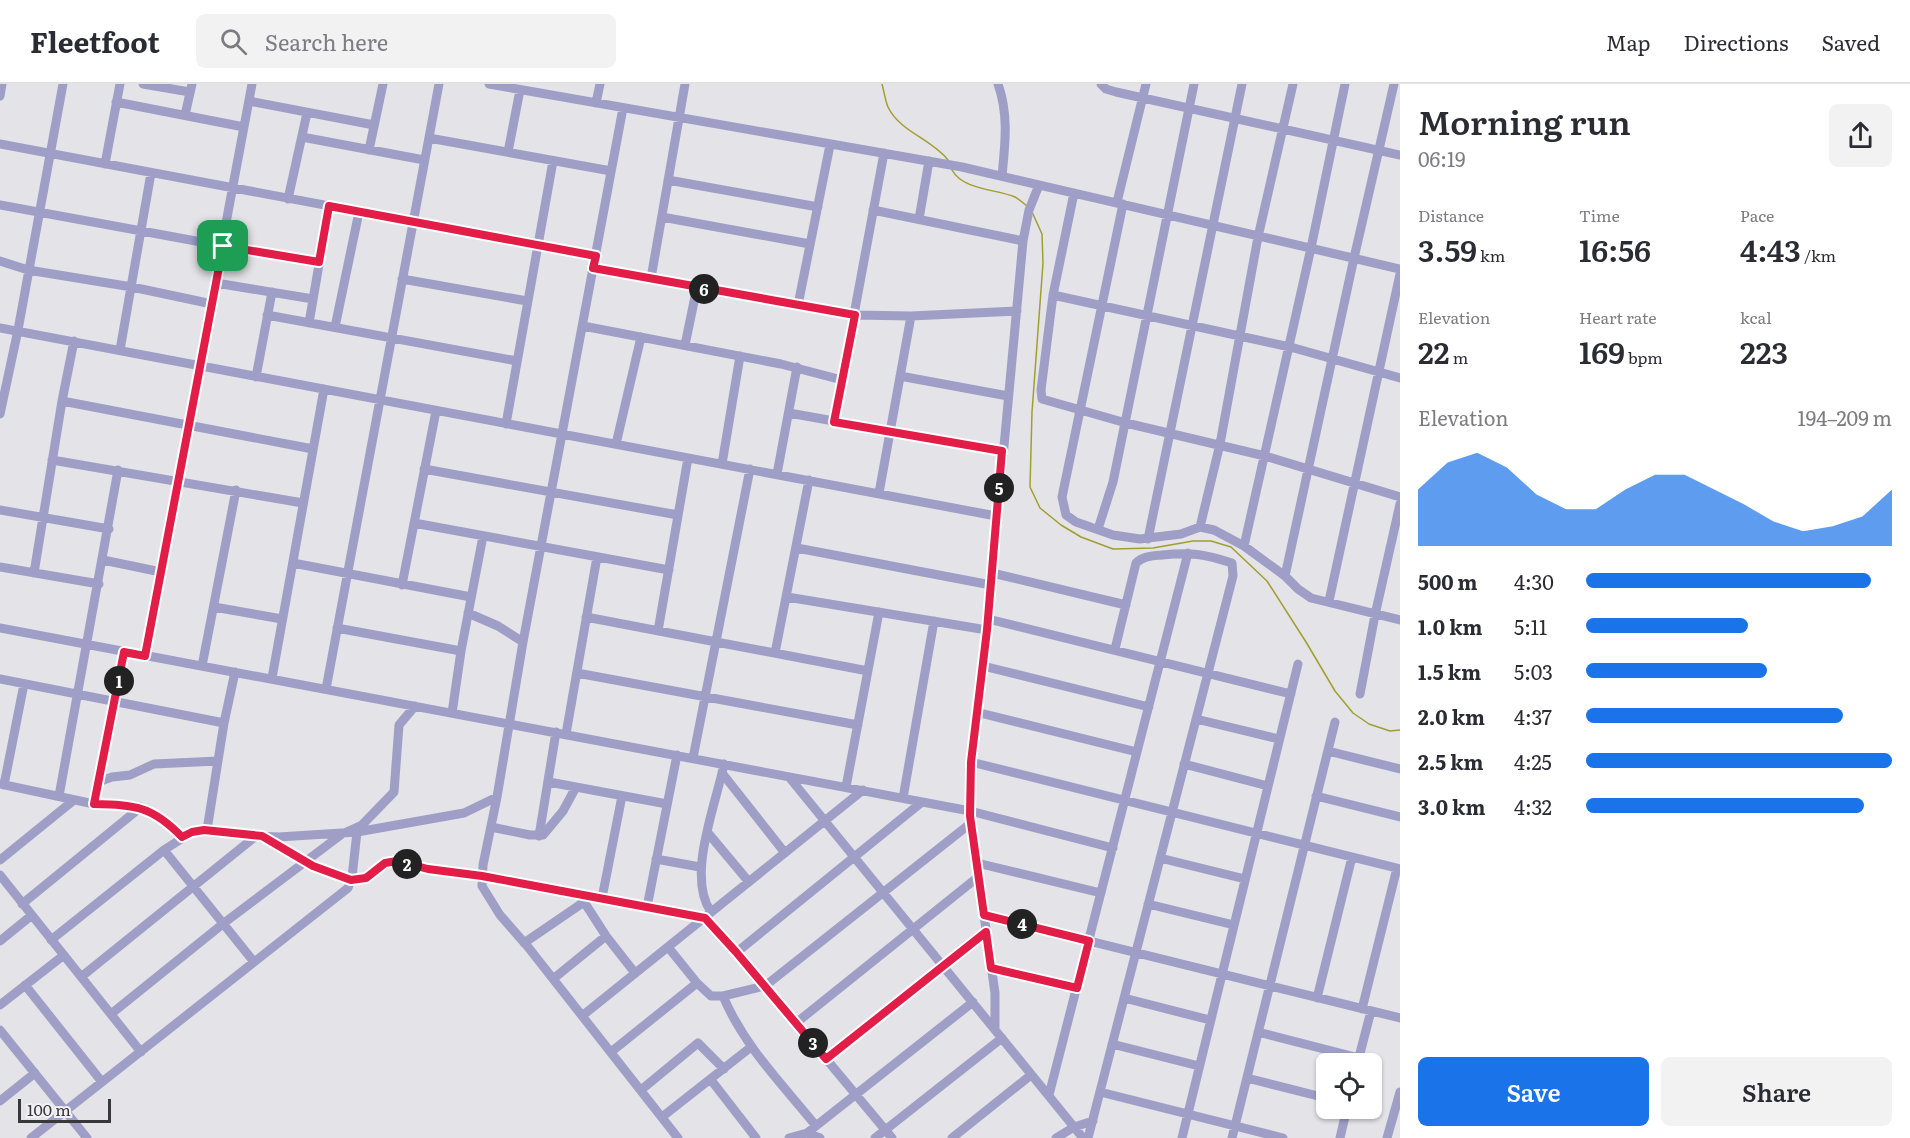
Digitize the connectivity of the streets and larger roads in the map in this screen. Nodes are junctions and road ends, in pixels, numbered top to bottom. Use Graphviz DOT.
graph roads {
  1 [pos="2,84"];
  2 [pos="63,84"];
  3 [pos="120,84"];
  4 [pos="143,84"];
  5 [pos="252,84"];
  6 [pos="383,84"];
  7 [pos="439,84"];
  8 [pos="489,84"];
  9 [pos="600,84"];
  10 [pos="686,84"];
  11 [pos="999,84"];
  12 [pos="1101,84"];
  13 [pos="1146,84"];
  14 [pos="1194,84"];
  15 [pos="1242,84"];
  16 [pos="1293,84"];
  17 [pos="1345,84"];
  18 [pos="1394,84"];
  19 [pos="191,88"];
  20 [pos="543,89"];
  21 [pos="520,90"];
  22 [pos="0,96"];
  23 [pos="1396,97"];
  24 [pos="1143,98"];
  25 [pos="116,102"];
  26 [pos="249,102"];
  27 [pos="596,103"];
  28 [pos="623,108"];
  29 [pos="1188,109"];
  30 [pos="307,112"];
  31 [pos="185,115"];
  32 [pos="679,118"];
  33 [pos="1236,119"];
  34 [pos="374,125"];
  35 [pos="244,127"];
  36 [pos="1283,129"];
  37 [pos="302,137"];
  38 [pos="429,138"];
  39 [pos="1333,139"];
  40 [pos="0,144"];
  41 [pos="830,145"];
  42 [pos="369,150"];
  43 [pos="1378,150"];
  44 [pos="508,152"];
  45 [pos="49,153"];
  46 [pos="884,153"];
  47 [pos="1400,155"];
  48 [pos="424,160"];
  49 [pos="553,160"];
  50 [pos="931,162"];
  51 [pos="105,164"];
  52 [pos="611,171"];
  53 [pos="151,173"];
  54 [pos="1002,176"];
  55 [pos="668,180"];
  56 [pos="1038,185"];
  57 [pos="234,188"];
  58 [pos="1074,193"];
  59 [pos="288,199"];
  60 [pos="1120,203"];
  61 [pos="0,204"];
  62 [pos="329,206"];
  63 [pos="818,207"];
  64 [pos="873,210"];
  65 [pos="359,212"];
  66 [pos="38,213"];
  67 [pos="1166,215"];
  68 [pos="662,217"];
  69 [pos="919,219"];
  70 [pos="413,221"];
  71 [pos="1213,226"];
  72 [pos="141,231"];
  73 [pos="1258,237"];
  74 [pos="1023,241"];
  75 [pos="810,244"];
  76 [pos="537,245"];
  77 [pos="223,246"];
  78 [pos="1311,249"];
  79 [pos="596,256"];
  80 [pos="1353,258"];
  81 [pos="0,261"];
  82 [pos="319,262"];
  83 [pos="593,268"];
  84 [pos="1400,269"];
  85 [pos="28,270"];
  86 [pos="1400,274"];
  87 [pos="651,278"];
  88 [pos="402,279"];
  89 [pos="216,283"];
  90 [pos="132,287"];
  91 [pos="697,287"];
  92 [pos="272,292"];
  93 [pos="1053,295"];
  94 [pos="313,299"];
  95 [pos="527,301"];
  96 [pos="212,304"];
  97 [pos="798,305"];
  98 [pos="1101,306"];
  99 [pos="1017,311"];
  100 [pos="267,315"];
  101 [pos="855,315"];
  102 [pos="911,316"];
  103 [pos="1147,316"];
  104 [pos="309,322"];
  105 [pos="1192,326"];
  106 [pos="335,327"];
  107 [pos="583,327"];
  108 [pos="0,328"];
  109 [pos="18,330"];
  110 [pos="641,337"];
  111 [pos="1241,337"];
  112 [pos="391,338"];
  113 [pos="74,341"];
  114 [pos="685,345"];
  115 [pos="1288,347"];
  116 [pos="120,350"];
  117 [pos="740,356"];
  118 [pos="1332,357"];
  119 [pos="517,361"];
  120 [pos="200,367"];
  121 [pos="797,367"];
  122 [pos="1378,371"];
  123 [pos="900,376"];
  124 [pos="256,377"];
  125 [pos="1400,378"];
  126 [pos="842,380"];
  127 [pos="324,389"];
  128 [pos="1008,396"];
  129 [pos="379,400"];
  130 [pos="62,401"];
  131 [pos="436,411"];
  132 [pos="1081,411"];
  133 [pos="0,414"];
  134 [pos="789,414"];
  135 [pos="834,422"];
  136 [pos="1126,423"];
  137 [pos="506,424"];
  138 [pos="188,425"];
  139 [pos="890,432"];
  140 [pos="1169,433"];
  141 [pos="562,434"];
  142 [pos="616,444"];
  143 [pos="1220,444"];
  144 [pos="313,449"];
  145 [pos="1002,451"];
  146 [pos="1265,456"];
  147 [pos="688,458"];
  148 [pos="52,460"];
  149 [pos="722,464"];
  150 [pos="750,469"];
  151 [pos="1307,469"];
  152 [pos="118,470"];
  153 [pos="424,470"];
  154 [pos="777,474"];
  155 [pos="809,480"];
  156 [pos="179,481"];
  157 [pos="1354,483"];
  158 [pos="236,490"];
  159 [pos="552,493"];
  160 [pos="879,493"];
  161 [pos="1400,497"];
  162 [pos="303,503"];
  163 [pos="1400,504"];
  164 [pos="0,510"];
  165 [pos="678,515"];
  166 [pos="996,516"];
  167 [pos="42,518"];
  168 [pos="414,524"];
  169 [pos="1200,527"];
  170 [pos="109,529"];
  171 [pos="1098,529"];
  172 [pos="483,536"];
  173 [pos="1149,538"];
  174 [pos="542,546"];
  175 [pos="1244,546"];
  176 [pos="797,548"];
  177 [pos="1188,553"];
  178 [pos="597,557"];
  179 [pos="103,560"];
  180 [pos="292,562"];
  181 [pos="0,567"];
  182 [pos="669,570"];
  183 [pos="161,572"];
  184 [pos="34,573"];
  185 [pos="346,573"];
  186 [pos="992,573"];
  187 [pos="1285,576"];
  188 [pos="99,584"];
  189 [pos="402,585"];
  190 [pos="991,585"];
  191 [pos="471,597"];
  192 [pos="787,597"];
  193 [pos="1329,602"];
  194 [pos="1126,605"];
  195 [pos="214,607"];
  196 [pos="879,612"];
  197 [pos="468,613"];
  198 [pos="1375,615"];
  199 [pos="586,617"];
  200 [pos="282,619"];
  201 [pos="988,619"];
  202 [pos="1400,620"];
  203 [pos="934,621"];
  204 [pos="0,628"];
  205 [pos="337,628"];
  206 [pos="987,630"];
  207 [pos="658,631"];
  208 [pos="523,642"];
  209 [pos="716,642"];
  210 [pos="86,645"];
  211 [pos="1115,649"];
  212 [pos="461,651"];
  213 [pos="124,652"];
  214 [pos="776,653"];
  215 [pos="145,656"];
  216 [pos="1161,661"];
  217 [pos="1298,664"];
  218 [pos="202,666"];
  219 [pos="983,666"];
  220 [pos="868,671"];
  221 [pos="235,672"];
  222 [pos="576,673"];
  223 [pos="1208,673"];
  224 [pos="272,678"];
  225 [pos="0,680"];
  226 [pos="24,684"];
  227 [pos="326,689"];
  228 [pos="1290,694"];
  229 [pos="1360,694"];
  230 [pos="77,696"];
  231 [pos="706,696"];
  232 [pos="114,703"];
  233 [pos="415,706"];
  234 [pos="1149,707"];
  235 [pos="976,712"];
  236 [pos="452,713"];
  237 [pos="1196,719"];
  238 [pos="1335,722"];
  239 [pos="224,723"];
  240 [pos="509,723"];
  241 [pos="858,725"];
  242 [pos="561,733"];
  243 [pos="1279,739"];
  244 [pos="1328,751"];
  245 [pos="1137,752"];
  246 [pos="677,755"];
  247 [pos="693,758"];
  248 [pos="218,761"];
  249 [pos="971,762"];
  250 [pos="1185,764"];
  251 [pos="723,769"];
  252 [pos="1400,770"];
  253 [pos="789,777"];
  254 [pos="98,782"];
  255 [pos="549,782"];
  256 [pos="2,785"];
  257 [pos="1268,786"];
  258 [pos="576,787"];
  259 [pos="846,787"];
  260 [pos="863,790"];
  261 [pos="59,796"];
  262 [pos="622,796"];
  263 [pos="1316,796"];
  264 [pos="497,797"];
  265 [pos="903,798"];
  266 [pos="74,800"];
  267 [pos="1125,800"];
  268 [pos="922,802"];
  269 [pos="94,804"];
  270 [pos="667,804"];
  271 [pos="141,807"];
  272 [pos="970,811"];
  273 [pos="1172,812"];
  274 [pos="1400,817"];
  275 [pos="825,820"];
  276 [pos="971,823"];
  277 [pos="491,827"];
  278 [pos="207,830"];
  279 [pos="357,832"];
  280 [pos="708,833"];
  281 [pos="1257,833"];
  282 [pos="342,834"];
  283 [pos="259,836"];
  284 [pos="539,836"];
  285 [pos="182,837"];
  286 [pos="1304,845"];
  287 [pos="1113,848"];
  288 [pos="164,850"];
  289 [pos="786,853"];
  290 [pos="855,857"];
  291 [pos="1352,857"];
  292 [pos="1160,858"];
  293 [pos="656,859"];
  294 [pos="0,860"];
  295 [pos="305,862"];
  296 [pos="977,863"];
  297 [pos="700,867"];
  298 [pos="1398,868"];
  299 [pos="0,875"];
  300 [pos="482,876"];
  301 [pos="978,877"];
  302 [pos="1245,879"];
  303 [pos="351,880"];
  304 [pos="749,882"];
  305 [pos="193,887"];
  306 [pos="883,892"];
  307 [pos="1101,893"];
  308 [pos="581,898"];
  309 [pos="602,898"];
  310 [pos="22,904"];
  311 [pos="1148,904"];
  312 [pos="646,908"];
  313 [pos="32,915"];
  314 [pos="708,915"];
  315 [pos="984,915"];
  316 [pos="224,923"];
  317 [pos="1234,925"];
  318 [pos="914,929"];
  319 [pos="986,932"];
  320 [pos="606,936"];
  321 [pos="51,940"];
  322 [pos="0,941"];
  323 [pos="1089,941"];
  324 [pos="524,943"];
  325 [pos="668,947"];
  326 [pos="736,952"];
  327 [pos="1136,953"];
  328 [pos="64,955"];
  329 [pos="254,962"];
  330 [pos="943,966"];
  331 [pos="991,968"];
  332 [pos="635,974"];
  333 [pos="1222,974"];
  334 [pos="81,977"];
  335 [pos="554,979"];
  336 [pos="697,983"];
  337 [pos="25,985"];
  338 [pos="765,986"];
  339 [pos="1269,986"];
  340 [pos="1077,988"];
  341 [pos="723,996"];
  342 [pos="1124,998"];
  343 [pos="1317,998"];
  344 [pos="973,1002"];
  345 [pos="0,1005"];
  346 [pos="1366,1010"];
  347 [pos="111,1014"];
  348 [pos="582,1016"];
  349 [pos="1400,1018"];
  350 [pos="1210,1020"];
  351 [pos="796,1023"];
  352 [pos="0,1030"];
  353 [pos="1258,1032"];
  354 [pos="998,1034"];
  355 [pos="1112,1044"];
  356 [pos="751,1047"];
  357 [pos="141,1052"];
  358 [pos="611,1052"];
  359 [pos="1330,1053"];
  360 [pos="1359,1053"];
  361 [pos="826,1059"];
  362 [pos="1199,1066"];
  363 [pos="724,1069"];
  364 [pos="35,1073"];
  365 [pos="1031,1075"];
  366 [pos="1246,1078"];
  367 [pos="711,1080"];
  368 [pos="102,1082"];
  369 [pos="641,1090"];
  370 [pos="1100,1092"];
  371 [pos="1400,1092"];
  372 [pos="855,1095"];
  373 [pos="1048,1095"];
  374 [pos="1316,1096"];
  375 [pos="0,1101"];
  376 [pos="65,1110"];
  377 [pos="1188,1114"];
  378 [pos="1397,1116"];
  379 [pos="662,1117"];
  380 [pos="1344,1119"];
  381 [pos="1093,1120"];
  382 [pos="816,1126"];
  383 [pos="1235,1126"];
  384 [pos="1074,1127"];
  385 [pos="807,1133"];
  386 [pos="889,1134"];
  387 [pos="31,1138"];
  388 [pos="87,1138"];
  389 [pos="678,1138"];
  390 [pos="756,1138"];
  391 [pos="789,1138"];
  392 [pos="820,1138"];
  393 [pos="875,1138"];
  394 [pos="952,1138"];
  395 [pos="1056,1138"];
  396 [pos="1083,1138"];
  397 [pos="1088,1138"];
  398 [pos="1182,1138"];
  399 [pos="1232,1138"];
  400 [pos="1280,1138"];
  401 [pos="1340,1138"];
  402 [pos="1387,1138"];
  1 -- 22 [label="street"];
  2 -- 45 [label="street"];
  3 -- 25 [label="street"];
  4 -- 19 [label="street"];
  5 -- 26 [label="street"];
  6 -- 34 [label="street"];
  7 -- 38 [label="street"];
  8 -- 21 [label="street"];
  9 -- 27 [label="street"];
  10 -- 32 [label="street"];
  11 -- 54 [label="street"];
  12 -- 24 [label="street"];
  13 -- 24 [label="street"];
  14 -- 29 [label="street"];
  15 -- 33 [label="street"];
  16 -- 36 [label="street"];
  17 -- 39 [label="street"];
  18 -- 23 [label="street"];
  19 -- 31 [label="street"];
  20 -- 21 [label="street"];
  20 -- 27 [label="street"];
  21 -- 44 [label="street"];
  23 -- 43 [label="street"];
  24 -- 29 [label="street"];
  24 -- 60 [label="street"];
  25 -- 31 [label="street"];
  25 -- 51 [label="street"];
  26 -- 30 [label="street"];
  26 -- 35 [label="street"];
  27 -- 28 [label="street"];
  28 -- 32 [label="street"];
  28 -- 52 [label="street"];
  29 -- 33 [label="street"];
  29 -- 67 [label="street"];
  30 -- 34 [label="street"];
  30 -- 37 [label="street"];
  31 -- 35 [label="street"];
  32 -- 41 [label="street"];
  32 -- 55 [label="street"];
  33 -- 36 [label="street"];
  33 -- 71 [label="street"];
  34 -- 42 [label="street"];
  35 -- 57 [label="street"];
  36 -- 39 [label="street"];
  36 -- 73 [label="street"];
  37 -- 42 [label="street"];
  37 -- 59 [label="street"];
  38 -- 44 [label="street"];
  38 -- 48 [label="street"];
  39 -- 43 [label="street"];
  39 -- 78 [label="street"];
  40 -- 45 [label="street"];
  41 -- 46 [label="street"];
  41 -- 63 [label="street"];
  42 -- 48 [label="street"];
  43 -- 47 [label="street"];
  43 -- 80 [label="street"];
  44 -- 49 [label="street"];
  45 -- 51 [label="street"];
  45 -- 66 [label="street"];
  46 -- 50 [label="street"];
  46 -- 64 [label="street"];
  48 -- 70 [label="street"];
  49 -- 52 [label="street"];
  49 -- 76 [label="street"];
  50 -- 54 [label="street"];
  50 -- 69 [label="street"];
  51 -- 53 [label="street"];
  52 -- 79 [label="street"];
  53 -- 57 [label="street"];
  53 -- 72 [label="street"];
  54 -- 56 [label="street"];
  55 -- 63 [label="street"];
  55 -- 68 [label="street"];
  56 -- 58 [label="street"];
  56 -- 74 [label="street"];
  57 -- 59 [label="street"];
  57 -- 77 [label="street"];
  58 -- 60 [label="street"];
  58 -- 93 [label="street"];
  59 -- 62 [label="street"];
  60 -- 67 [label="street"];
  60 -- 98 [label="street"];
  61 -- 66 [label="street"];
  62 -- 65 [label="street"];
  62 -- 82 [label="street"];
  63 -- 75 [label="street"];
  64 -- 69 [label="street"];
  64 -- 101 [label="street"];
  65 -- 70 [label="street"];
  65 -- 106 [label="street"];
  66 -- 72 [label="street"];
  66 -- 85 [label="street"];
  67 -- 71 [label="street"];
  67 -- 103 [label="street"];
  68 -- 75 [label="street"];
  68 -- 87 [label="street"];
  69 -- 74 [label="street"];
  70 -- 76 [label="street"];
  70 -- 88 [label="street"];
  71 -- 73 [label="street"];
  71 -- 105 [label="street"];
  72 -- 77 [label="street"];
  72 -- 90 [label="street"];
  73 -- 78 [label="street"];
  73 -- 111 [label="street"];
  74 -- 99 [label="street"];
  75 -- 97 [label="street"];
  76 -- 79 [label="street"];
  76 -- 95 [label="street"];
  77 -- 82 [label="street"];
  77 -- 89 [label="street"];
  78 -- 80 [label="street"];
  78 -- 115 [label="street"];
  79 -- 83 [label="street"];
  80 -- 84 [label="street"];
  80 -- 118 [label="street"];
  81 -- 85 [label="street"];
  82 -- 94 [label="street"];
  83 -- 87 [label="street"];
  83 -- 107 [label="street"];
  85 -- 90 [label="street"];
  85 -- 109 [label="street"];
  86 -- 122 [label="street"];
  87 -- 91 [label="street"];
  88 -- 95 [label="street"];
  88 -- 112 [label="street"];
  89 -- 92 [label="street"];
  89 -- 96 [label="street"];
  90 -- 96 [label="street"];
  90 -- 116 [label="street"];
  91 -- 97 [label="street"];
  91 -- 114 [label="street"];
  92 -- 94 [label="street"];
  92 -- 100 [label="street"];
  93 -- 98 [label="street"];
  93 -- 132 [label="street"];
  94 -- 104 [label="street"];
  95 -- 119 [label="street"];
  96 -- 120 [label="street"];
  97 -- 101 [label="street"];
  98 -- 103 [label="street"];
  98 -- 132 [label="street"];
  99 -- 102 [label="street"];
  99 -- 128 [label="street"];
  100 -- 104 [label="street"];
  100 -- 124 [label="street"];
  101 -- 102 [label="street"];
  101 -- 126 [label="street"];
  102 -- 123 [label="street"];
  103 -- 105 [label="street"];
  103 -- 136 [label="street"];
  104 -- 106 [label="street"];
  105 -- 111 [label="street"];
  105 -- 140 [label="street"];
  106 -- 112 [label="street"];
  107 -- 110 [label="street"];
  107 -- 141 [label="street"];
  108 -- 109 [label="street"];
  109 -- 113 [label="street"];
  109 -- 133 [label="street"];
  110 -- 114 [label="street"];
  110 -- 142 [label="street"];
  111 -- 115 [label="street"];
  111 -- 143 [label="street"];
  112 -- 119 [label="street"];
  112 -- 129 [label="street"];
  113 -- 116 [label="street"];
  113 -- 130 [label="street"];
  114 -- 117 [label="street"];
  115 -- 118 [label="street"];
  115 -- 146 [label="street"];
  116 -- 120 [label="street"];
  117 -- 121 [label="street"];
  117 -- 149 [label="street"];
  118 -- 122 [label="street"];
  118 -- 151 [label="street"];
  119 -- 137 [label="street"];
  120 -- 124 [label="street"];
  120 -- 138 [label="street"];
  121 -- 126 [label="street"];
  121 -- 134 [label="street"];
  122 -- 125 [label="street"];
  122 -- 157 [label="street"];
  123 -- 128 [label="street"];
  123 -- 139 [label="street"];
  124 -- 127 [label="street"];
  126 -- 135 [label="street"];
  127 -- 129 [label="street"];
  127 -- 144 [label="street"];
  128 -- 145 [label="street"];
  129 -- 131 [label="street"];
  129 -- 185 [label="street"];
  130 -- 138 [label="street"];
  130 -- 148 [label="street"];
  131 -- 137 [label="street"];
  131 -- 153 [label="street"];
  132 -- 136 [label="street"];
  132 -- 171 [label="street"];
  134 -- 135 [label="street"];
  134 -- 154 [label="street"];
  135 -- 139 [label="street"];
  136 -- 140 [label="street"];
  136 -- 171 [label="street"];
  137 -- 141 [label="street"];
  138 -- 144 [label="street"];
  138 -- 156 [label="street"];
  139 -- 145 [label="street"];
  139 -- 160 [label="street"];
  140 -- 143 [label="street"];
  140 -- 173 [label="street"];
  141 -- 142 [label="street"];
  141 -- 159 [label="street"];
  142 -- 147 [label="street"];
  143 -- 146 [label="street"];
  143 -- 169 [label="street"];
  144 -- 162 [label="street"];
  145 -- 166 [label="street"];
  146 -- 151 [label="street"];
  146 -- 175 [label="street"];
  147 -- 149 [label="street"];
  147 -- 165 [label="street"];
  148 -- 152 [label="street"];
  148 -- 167 [label="street"];
  149 -- 150 [label="street"];
  150 -- 154 [label="street"];
  150 -- 209 [label="street"];
  151 -- 157 [label="street"];
  151 -- 187 [label="street"];
  152 -- 156 [label="street"];
  152 -- 170 [label="street"];
  153 -- 159 [label="street"];
  153 -- 168 [label="street"];
  154 -- 155 [label="street"];
  155 -- 160 [label="street"];
  155 -- 176 [label="street"];
  156 -- 158 [label="street"];
  156 -- 183 [label="street"];
  157 -- 161 [label="street"];
  157 -- 193 [label="street"];
  158 -- 162 [label="street"];
  158 -- 195 [label="street"];
  159 -- 165 [label="street"];
  159 -- 174 [label="street"];
  160 -- 166 [label="street"];
  162 -- 180 [label="street"];
  163 -- 198 [label="street"];
  164 -- 167 [label="street"];
  165 -- 182 [label="street"];
  166 -- 186 [label="street"];
  167 -- 170 [label="street"];
  167 -- 184 [label="street"];
  168 -- 172 [label="street"];
  168 -- 189 [label="street"];
  169 -- 173 [label="street"];
  169 -- 175 [label="street"];
  170 -- 179 [label="street"];
  171 -- 173 [label="street"];
  172 -- 174 [label="street"];
  172 -- 191 [label="street"];
  174 -- 178 [label="street"];
  174 -- 208 [label="street"];
  175 -- 187 [label="street"];
  176 -- 190 [label="street"];
  176 -- 192 [label="street"];
  177 -- 194 [label="street"];
  177 -- 216 [label="street"];
  177 -- 223 [label="street"];
  178 -- 182 [label="street"];
  178 -- 199 [label="street"];
  179 -- 183 [label="street"];
  179 -- 188 [label="street"];
  180 -- 185 [label="street"];
  180 -- 200 [label="street"];
  181 -- 184 [label="street"];
  182 -- 207 [label="street"];
  183 -- 215 [label="street"];
  184 -- 188 [label="street"];
  185 -- 189 [label="street"];
  185 -- 205 [label="street"];
  186 -- 190 [label="street"];
  186 -- 194 [label="street"];
  187 -- 193 [label="street"];
  188 -- 210 [label="street"];
  189 -- 191 [label="street"];
  190 -- 201 [label="street"];
  191 -- 197 [label="street"];
  192 -- 196 [label="street"];
  192 -- 214 [label="street"];
  193 -- 198 [label="street"];
  194 -- 211 [label="street"];
  195 -- 200 [label="street"];
  195 -- 218 [label="street"];
  196 -- 203 [label="street"];
  196 -- 220 [label="street"];
  197 -- 208 [label="street"];
  197 -- 212 [label="street"];
  198 -- 202 [label="street"];
  198 -- 229 [label="street"];
  199 -- 207 [label="street"];
  199 -- 222 [label="street"];
  200 -- 224 [label="street"];
  201 -- 206 [label="street"];
  201 -- 211 [label="street"];
  203 -- 206 [label="street"];
  203 -- 265 [label="street"];
  204 -- 210 [label="street"];
  205 -- 212 [label="street"];
  205 -- 227 [label="street"];
  206 -- 219 [label="street"];
  207 -- 209 [label="street"];
  208 -- 240 [label="street"];
  209 -- 214 [label="street"];
  209 -- 231 [label="street"];
  210 -- 213 [label="street"];
  210 -- 230 [label="street"];
  211 -- 216 [label="street"];
  212 -- 236 [label="street"];
  213 -- 215 [label="street"];
  213 -- 232 [label="street"];
  214 -- 220 [label="street"];
  215 -- 218 [label="street"];
  216 -- 223 [label="street"];
  216 -- 234 [label="street"];
  217 -- 228 [label="street"];
  218 -- 221 [label="street"];
  219 -- 234 [label="street"];
  219 -- 235 [label="street"];
  220 -- 241 [label="street"];
  221 -- 224 [label="street"];
  221 -- 239 [label="street"];
  222 -- 231 [label="street"];
  222 -- 242 [label="street"];
  223 -- 228 [label="street"];
  223 -- 237 [label="street"];
  224 -- 227 [label="street"];
  225 -- 226 [label="street"];
  226 -- 230 [label="street"];
  226 -- 256 [label="street"];
  227 -- 233 [label="street"];
  228 -- 243 [label="street"];
  230 -- 232 [label="street"];
  230 -- 261 [label="street"];
  231 -- 241 [label="street"];
  231 -- 247 [label="street"];
  232 -- 239 [label="street"];
  232 -- 254 [label="street"];
  233 -- 236 [label="street"];
  233 -- 282 [label="street"];
  234 -- 245 [label="street"];
  235 -- 245 [label="street"];
  235 -- 249 [label="street"];
  236 -- 240 [label="street"];
  237 -- 243 [label="street"];
  237 -- 250 [label="street"];
  238 -- 244 [label="street"];
  239 -- 248 [label="street"];
  240 -- 242 [label="street"];
  240 -- 264 [label="street"];
  241 -- 259 [label="street"];
  242 -- 246 [label="street"];
  242 -- 255 [label="street"];
  243 -- 257 [label="street"];
  244 -- 252 [label="street"];
  244 -- 263 [label="street"];
  245 -- 267 [label="street"];
  246 -- 247 [label="street"];
  246 -- 270 [label="street"];
  247 -- 251 [label="street"];
  248 -- 254 [label="street"];
  248 -- 278 [label="street"];
  249 -- 267 [label="street"];
  249 -- 272 [label="street"];
  250 -- 257 [label="street"];
  250 -- 273 [label="street"];
  251 -- 253 [label="street"];
  251 -- 280 [label="street"];
  251 -- 289 [label="street"];
  253 -- 259 [label="street"];
  253 -- 275 [label="street"];
  254 -- 269 [label="street"];
  255 -- 258 [label="street"];
  255 -- 284 [label="street"];
  256 -- 261 [label="street"];
  257 -- 281 [label="street"];
  258 -- 262 [label="street"];
  258 -- 284 [label="street"];
  259 -- 260 [label="street"];
  260 -- 265 [label="street"];
  260 -- 275 [label="street"];
  261 -- 266 [label="street"];
  262 -- 270 [label="street"];
  262 -- 309 [label="street"];
  263 -- 274 [label="street"];
  263 -- 286 [label="street"];
  264 -- 277 [label="street"];
  264 -- 279 [label="street"];
  265 -- 268 [label="street"];
  266 -- 269 [label="street"];
  266 -- 294 [label="street"];
  267 -- 273 [label="street"];
  267 -- 287 [label="street"];
  268 -- 272 [label="street"];
  268 -- 290 [label="street"];
  269 -- 271 [label="street"];
  270 -- 293 [label="street"];
  271 -- 285 [label="street"];
  271 -- 310 [label="street"];
  272 -- 276 [label="street"];
  272 -- 287 [label="street"];
  273 -- 281 [label="street"];
  273 -- 292 [label="street"];
  275 -- 289 [label="street"];
  275 -- 290 [label="street"];
  276 -- 296 [label="street"];
  276 -- 306 [label="street"];
  277 -- 284 [label="street"];
  277 -- 300 [label="street"];
  278 -- 283 [label="street"];
  278 -- 285 [label="street"];
  279 -- 282 [label="street"];
  279 -- 303 [label="street"];
  280 -- 297 [label="street"];
  280 -- 304 [label="street"];
  281 -- 286 [label="street"];
  281 -- 302 [label="street"];
  282 -- 283 [label="street"];
  282 -- 295 [label="street"];
  283 -- 295 [label="street"];
  283 -- 305 [label="street"];
  285 -- 288 [label="street"];
  286 -- 291 [label="street"];
  286 -- 339 [label="street"];
  287 -- 307 [label="street"];
  288 -- 305 [label="street"];
  288 -- 321 [label="street"];
  289 -- 304 [label="street"];
  290 -- 306 [label="street"];
  290 -- 326 [label="street"];
  291 -- 298 [label="street"];
  291 -- 343 [label="street"];
  292 -- 302 [label="street"];
  292 -- 311 [label="street"];
  293 -- 297 [label="street"];
  293 -- 312 [label="street"];
  295 -- 303 [label="street"];
  295 -- 316 [label="street"];
  296 -- 301 [label="street"];
  296 -- 307 [label="street"];
  297 -- 314 [label="street"];
  298 -- 346 [label="street"];
  299 -- 310 [label="street"];
  300 -- 303 [label="street"];
  300 -- 308 [label="street"];
  300 -- 324 [label="street"];
  301 -- 315 [label="street"];
  301 -- 318 [label="street"];
  302 -- 317 [label="street"];
  303 -- 329 [label="street"];
  304 -- 314 [label="street"];
  305 -- 316 [label="street"];
  305 -- 334 [label="street"];
  306 -- 318 [label="street"];
  306 -- 338 [label="street"];
  307 -- 323 [label="street"];
  308 -- 309 [label="street"];
  308 -- 320 [label="street"];
  308 -- 324 [label="street"];
  309 -- 312 [label="street"];
  310 -- 313 [label="street"];
  311 -- 317 [label="street"];
  311 -- 327 [label="street"];
  312 -- 314 [label="street"];
  313 -- 321 [label="street"];
  313 -- 322 [label="street"];
  314 -- 325 [label="street"];
  314 -- 326 [label="street"];
  315 -- 319 [label="street"];
  315 -- 323 [label="street"];
  316 -- 329 [label="street"];
  316 -- 347 [label="street"];
  317 -- 333 [label="street"];
  318 -- 330 [label="street"];
  318 -- 351 [label="street"];
  319 -- 330 [label="street"];
  319 -- 331 [label="street"];
  320 -- 332 [label="street"];
  320 -- 335 [label="street"];
  321 -- 328 [label="street"];
  323 -- 327 [label="street"];
  323 -- 340 [label="street"];
  324 -- 335 [label="street"];
  325 -- 332 [label="street"];
  325 -- 336 [label="street"];
  326 -- 338 [label="street"];
  327 -- 333 [label="street"];
  327 -- 342 [label="street"];
  328 -- 334 [label="street"];
  328 -- 337 [label="street"];
  329 -- 357 [label="street"];
  330 -- 344 [label="street"];
  330 -- 361 [label="street"];
  331 -- 340 [label="street"];
  331 -- 354 [label="street"];
  332 -- 348 [label="street"];
  333 -- 339 [label="street"];
  333 -- 350 [label="street"];
  334 -- 347 [label="street"];
  335 -- 348 [label="street"];
  336 -- 341 [label="street"];
  336 -- 358 [label="street"];
  337 -- 345 [label="street"];
  337 -- 368 [label="street"];
  338 -- 341 [label="street"];
  338 -- 351 [label="street"];
  339 -- 343 [label="street"];
  339 -- 353 [label="street"];
  340 -- 373 [label="street"];
  341 -- 356 [label="street"];
  342 -- 350 [label="street"];
  342 -- 355 [label="street"];
  343 -- 346 [label="street"];
  344 -- 354 [label="street"];
  344 -- 372 [label="street"];
  346 -- 349 [label="street"];
  346 -- 360 [label="street"];
  347 -- 357 [label="street"];
  348 -- 358 [label="street"];
  350 -- 362 [label="street"];
  351 -- 361 [label="street"];
  352 -- 364 [label="street"];
  353 -- 359 [label="street"];
  353 -- 366 [label="street"];
  354 -- 365 [label="street"];
  354 -- 386 [label="street"];
  355 -- 362 [label="street"];
  355 -- 370 [label="street"];
  356 -- 363 [label="street"];
  356 -- 382 [label="street"];
  357 -- 368 [label="street"];
  358 -- 369 [label="street"];
  361 -- 372 [label="street"];
  362 -- 377 [label="street"];
  363 -- 367 [label="street"];
  363 -- 369 [label="street"];
  364 -- 375 [label="street"];
  364 -- 376 [label="street"];
  365 -- 373 [label="street"];
  365 -- 394 [label="street"];
  366 -- 374 [label="street"];
  366 -- 383 [label="street"];
  367 -- 379 [label="street"];
  367 -- 390 [label="street"];
  368 -- 376 [label="street"];
  369 -- 379 [label="street"];
  370 -- 377 [label="street"];
  370 -- 381 [label="street"];
  371 -- 378 [label="street"];
  372 -- 382 [label="street"];
  372 -- 386 [label="street"];
  373 -- 384 [label="street"];
  376 -- 387 [label="street"];
  376 -- 388 [label="street"];
  377 -- 383 [label="street"];
  377 -- 398 [label="street"];
  378 -- 402 [label="street"];
  379 -- 389 [label="street"];
  380 -- 401 [label="street"];
  381 -- 384 [label="street"];
  381 -- 397 [label="street"];
  382 -- 385 [label="street"];
  383 -- 399 [label="street"];
  383 -- 400 [label="street"];
  384 -- 395 [label="street"];
  384 -- 396 [label="street"];
  385 -- 391 [label="street"];
  385 -- 392 [label="street"];
  386 -- 393 [label="street"];
}
